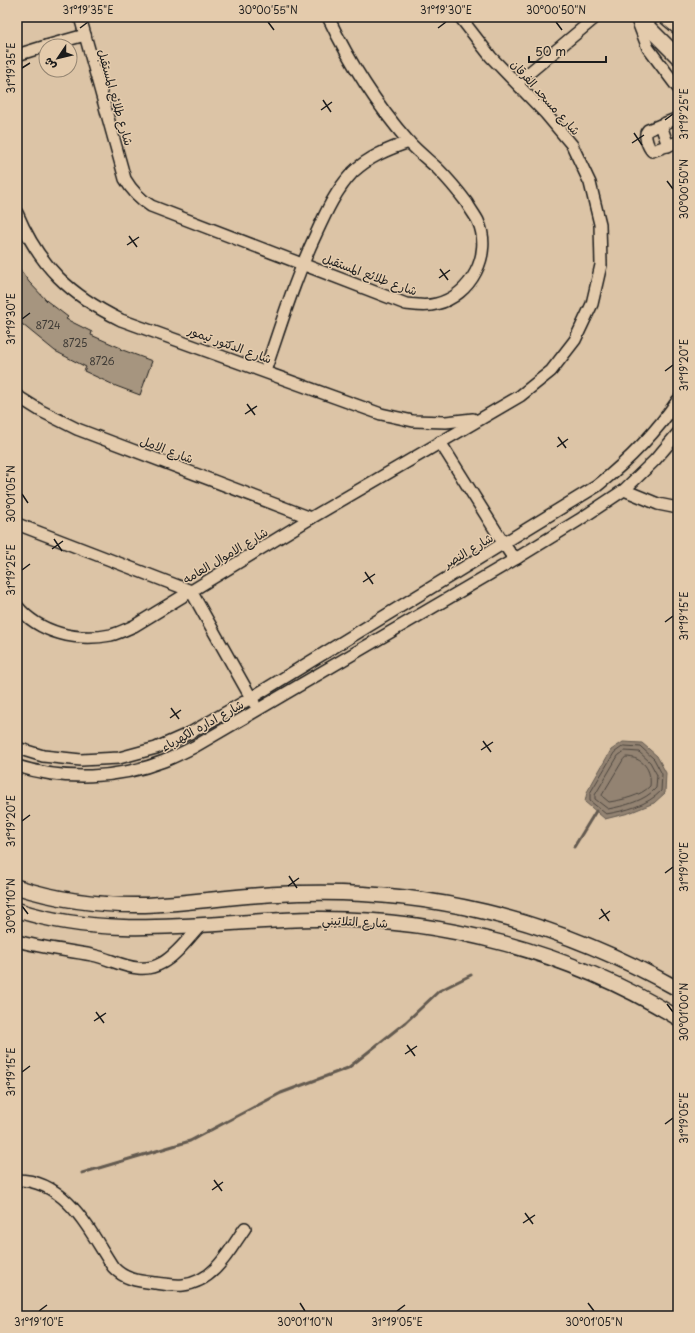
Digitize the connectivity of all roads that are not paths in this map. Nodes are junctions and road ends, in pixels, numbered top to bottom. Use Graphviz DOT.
graph roads {
  1 [pos="80,17"];
  2 [pos="460,17"];
  3 [pos="596,17"];
  4 [pos="637,17"];
  5 [pos="666,17"];
  6 [pos="329,18"];
  7 [pos="678,27"];
  8 [pos="84,35"];
  9 [pos="74,38"];
  10 [pos="38,48"];
  11 [pos="17,55"];
  12 [pos="678,57"];
  13 [pos="517,83"];
  14 [pos="678,88"];
  15 [pos="678,118"];
  16 [pos="661,125"];
  17 [pos="409,142"];
  18 [pos="673,144"];
  19 [pos="17,213"];
  20 [pos="302,263"];
  21 [pos="265,371"];
  22 [pos="17,396"];
  23 [pos="678,400"];
  24 [pos="478,419"];
  25 [pos="678,433"];
  26 [pos="440,442"];
  27 [pos="624,490"];
  28 [pos="678,508"];
  29 [pos="311,518"];
  30 [pos="17,524"];
  31 [pos="504,544"];
  32 [pos="517,558"];
  33 [pos="191,591"];
  34 [pos="17,606"];
  35 [pos="251,698"];
  36 [pos="258,709"];
  37 [pos="17,748"];
  38 [pos="17,766"];
  39 [pos="17,887"];
  40 [pos="17,910"];
  41 [pos="201,925"];
  42 [pos="17,941"];
  43 [pos="678,989"];
  44 [pos="678,1018"];
  45 [pos="17,1180"];
  46 [pos="245,1228"];
  1 -- 8 [label="street, شارع طلائع المستقبل"];
  2 -- 13 [label="street, شارع مسجد الفرقان"];
  3 -- 13 [label="street"];
  4 -- 12 [label="main road"];
  4 -- 14 [label="street"];
  5 -- 7 [label="main road"];
  6 -- 17 [label="street, شارع طلائع المستقبل"];
  8 -- 9 [label="street"];
  8 -- 20 [label="street, شارع طلائع المستقبل"];
  10 -- 11 [label="street"];
  13 -- 24 [label="street, شارع مسجد الفرقان"];
  15 -- 16 [label="street"];
  16 -- 18 [label="street"];
  16 -- 18 [label="street"];
  17 -- 20 [label="street"];
  17 -- 20 [label="street, شارع طلائع المستقبل"];
  19 -- 21 [label="street, شارع الدكتور تيمور"];
  20 -- 21 [label="street"];
  21 -- 24 [label="street, شارع الدكتور تيمور"];
  22 -- 29 [label="street, شارع الامل"];
  23 -- 31 [label="street, شارع النصر"];
  24 -- 26 [label="street, شارع مسجد الفرقان"];
  25 -- 27 [label="street"];
  26 -- 29 [label="street, شارع الاموال العامه"];
  26 -- 31 [label="street"];
  27 -- 28 [label="street"];
  27 -- 32 [label="street"];
  29 -- 33 [label="street, شارع الاموال العامه"];
  30 -- 33 [label="street"];
  31 -- 32 [label="street"];
  31 -- 35 [label="street, شارع النصر"];
  32 -- 36 [label="street"];
  33 -- 34 [label="street, شارع الاموال العامه"];
  33 -- 35 [label="street"];
  35 -- 36 [label="street"];
  35 -- 37 [label="street, شارع اداره الكهرباء"];
  36 -- 38 [label="street, شارع اداره الكهرباء"];
  39 -- 43 [label="main road"];
  40 -- 41 [label="main road, شارع التلاتيني"];
  41 -- 42 [label="street"];
  41 -- 44 [label="main road, شارع التلاتيني"];
  45 -- 46 [label="street"];
}
